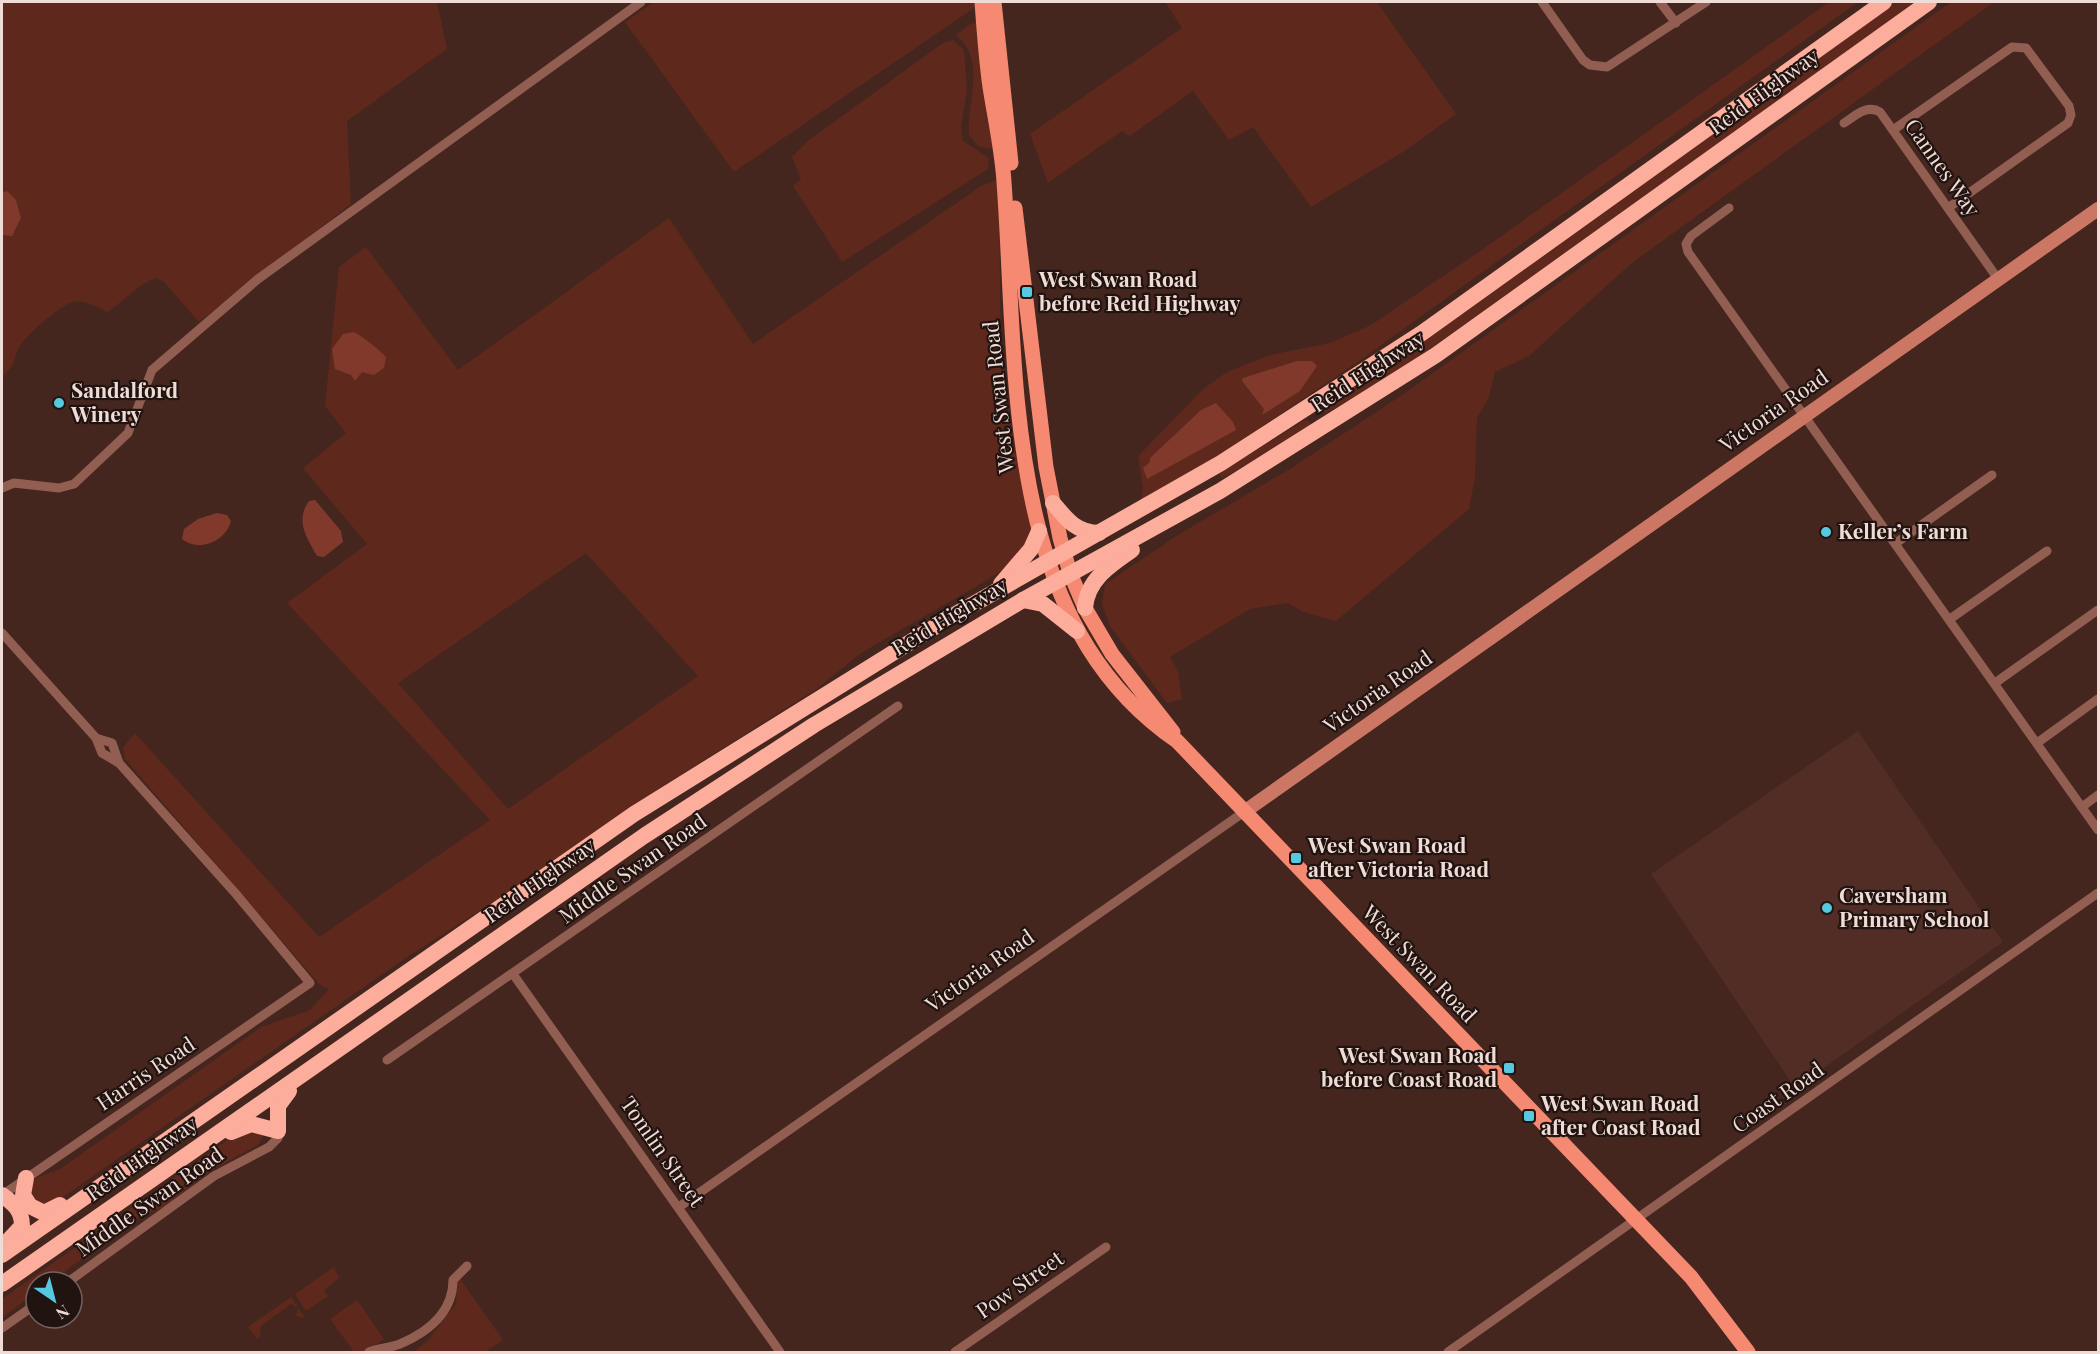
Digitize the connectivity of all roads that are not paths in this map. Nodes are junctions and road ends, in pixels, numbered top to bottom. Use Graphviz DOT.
graph roads {
  1 [pos="641,2"];
  2 [pos="982,2"];
  3 [pos="994,2"];
  4 [pos="1542,2"];
  5 [pos="1660,2"];
  6 [pos="1706,2"];
  7 [pos="1884,2"];
  8 [pos="1929,2"];
  9 [pos="1676,23"];
  10 [pos="1844,123"];
  11 [pos="1893,130"];
  12 [pos="1728,208"];
  13 [pos="1948,208"];
  14 [pos="2098,209"];
  15 [pos="1998,279"];
  16 [pos="1804,416"];
  17 [pos="1992,475"];
  18 [pos="2,488"];
  19 [pos="1053,503"];
  20 [pos="1039,531"];
  21 [pos="1145,532"];
  22 [pos="1099,533"];
  23 [pos="1896,543"];
  24 [pos="2047,551"];
  25 [pos="1064,553"];
  26 [pos="1049,561"];
  27 [pos="1063,578"];
  28 [pos="998,590"];
  29 [pos="1023,600"];
  30 [pos="1085,608"];
  31 [pos="2098,609"];
  32 [pos="1950,619"];
  33 [pos="1077,631"];
  34 [pos="2,633"];
  35 [pos="1995,683"];
  36 [pos="2098,699"];
  37 [pos="898,706"];
  38 [pos="1177,741"];
  39 [pos="2037,742"];
  40 [pos="2098,795"];
  41 [pos="2082,807"];
  42 [pos="1244,812"];
  43 [pos="2098,830"];
  44 [pos="2098,893"];
  45 [pos="513,974"];
  46 [pos="329,1057"];
  47 [pos="387,1060"];
  48 [pos="278,1131"];
  49 [pos="187,1156"];
  50 [pos="124,1169"];
  51 [pos="26,1178"];
  52 [pos="2,1195"];
  53 [pos="679,1207"];
  54 [pos="1636,1220"];
  55 [pos="2,1246"];
  56 [pos="1106,1247"];
  57 [pos="2,1254"];
  58 [pos="467,1266"];
  59 [pos="84,1270"];
  60 [pos="2,1284"];
  61 [pos="24,1312"];
  62 [pos="2,1328"];
  63 [pos="369,1353"];
  64 [pos="780,1353"];
  65 [pos="955,1353"];
  66 [pos="1448,1353"];
  67 [pos="1748,1353"];
  1 -- 18 [label="street"];
  2 -- 20 [label="main road, West Swan Road"];
  3 -- 19 [label="main road, West Swan Road"];
  4 -- 9 [label="street"];
  5 -- 9 [label="street"];
  6 -- 9 [label="street"];
  7 -- 22 [label="highway, Reid Highway"];
  8 -- 21 [label="highway, Reid Highway"];
  10 -- 11 [label="street, Cannes Way"];
  11 -- 13 [label="street, Cannes Way"];
  11 -- 13 [label="street"];
  12 -- 16 [label="street"];
  13 -- 15 [label="street, Cannes Way"];
  14 -- 15 [label="street, Victoria Road"];
  15 -- 16 [label="street, Victoria Road"];
  16 -- 23 [label="street"];
  16 -- 42 [label="street, Victoria Road"];
  17 -- 23 [label="street"];
  19 -- 22 [label="highway"];
  19 -- 25 [label="main road, West Swan Road"];
  20 -- 26 [label="main road, West Swan Road"];
  20 -- 28 [label="highway"];
  21 -- 27 [label="highway, Reid Highway"];
  21 -- 30 [label="highway"];
  22 -- 25 [label="highway, Reid Highway"];
  23 -- 32 [label="street"];
  24 -- 32 [label="street"];
  25 -- 26 [label="highway, Reid Highway"];
  25 -- 27 [label="main road, West Swan Road"];
  26 -- 27 [label="main road, West Swan Road"];
  26 -- 28 [label="highway, Reid Highway"];
  27 -- 29 [label="highway, Reid Highway"];
  27 -- 30 [label="main road, West Swan Road"];
  27 -- 33 [label="main road, West Swan Road"];
  28 -- 50 [label="highway, Reid Highway"];
  29 -- 33 [label="highway"];
  29 -- 46 [label="highway, Reid Highway"];
  30 -- 38 [label="main road, West Swan Road"];
  31 -- 35 [label="street"];
  32 -- 35 [label="street"];
  33 -- 38 [label="main road, West Swan Road"];
  34 -- 51 [label="street, Harris Road"];
  35 -- 39 [label="street"];
  36 -- 39 [label="street"];
  37 -- 45 [label="street, Middle Swan Road"];
  38 -- 42 [label="main road, West Swan Road"];
  39 -- 41 [label="street"];
  40 -- 41 [label="street"];
  41 -- 43 [label="street"];
  42 -- 53 [label="street, Victoria Road"];
  42 -- 54 [label="main road, West Swan Road"];
  44 -- 54 [label="street, Coast Road"];
  45 -- 47 [label="street, Middle Swan Road"];
  45 -- 53 [label="street, Tomlin Street"];
  46 -- 48 [label="highway"];
  46 -- 49 [label="highway, Reid Highway"];
  48 -- 49 [label="highway"];
  48 -- 59 [label="street, Middle Swan Road"];
  49 -- 60 [label="highway, Reid Highway"];
  50 -- 51 [label="highway"];
  50 -- 57 [label="highway, Reid Highway"];
  51 -- 52 [label="street, Harris Road"];
  52 -- 55 [label="highway"];
  53 -- 64 [label="street, Tomlin Street"];
  54 -- 66 [label="street, Coast Road"];
  54 -- 67 [label="main road, West Swan Road"];
  56 -- 65 [label="street, Pow Street"];
  58 -- 63 [label="street"];
  61 -- 62 [label="street"];
}
